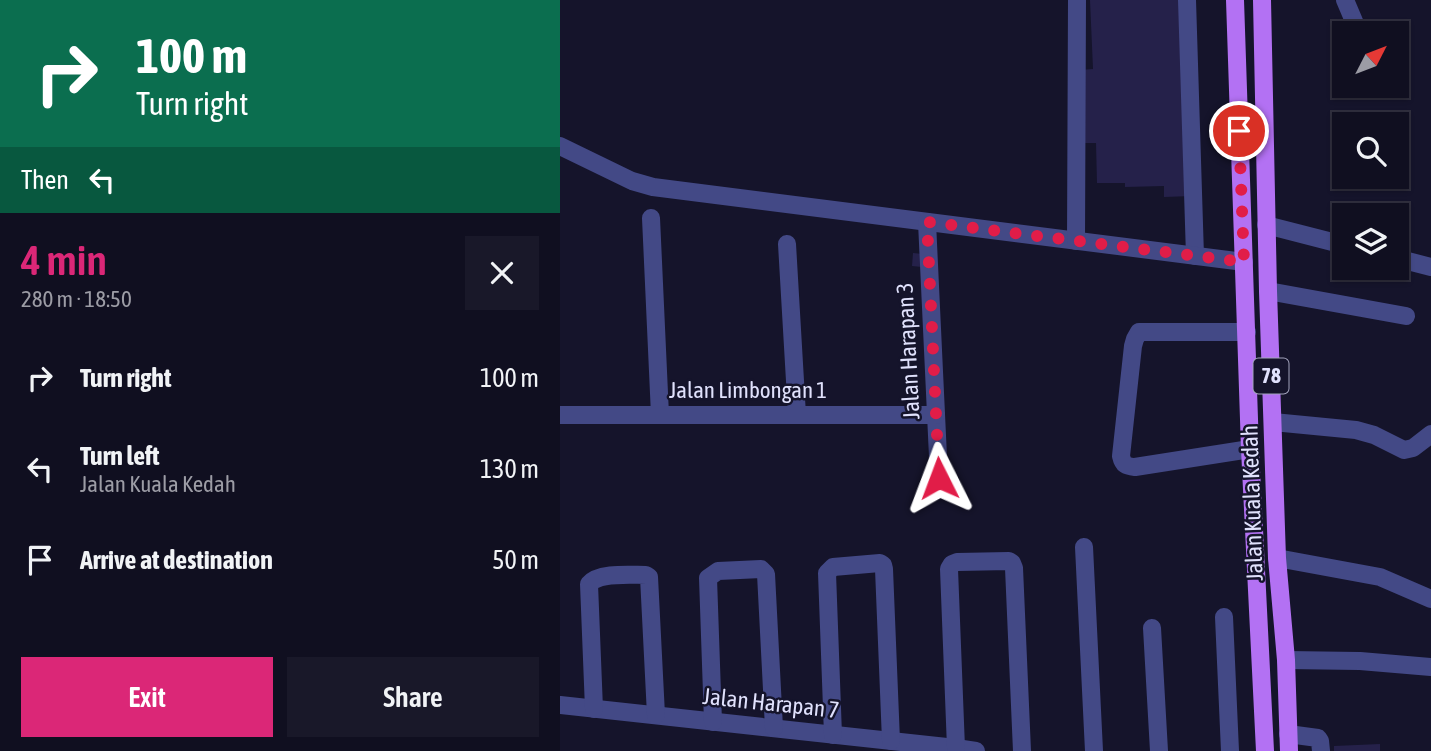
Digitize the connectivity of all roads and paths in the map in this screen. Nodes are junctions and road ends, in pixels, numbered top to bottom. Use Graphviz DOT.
graph roads {
  1 [pos="1077,0"];
  2 [pos="1187,0"];
  3 [pos="1235,0"];
  4 [pos="1262,0"];
  5 [pos="1345,0"];
  6 [pos="1354,21"];
  7 [pos="560,146"];
  8 [pos="651,218"];
  9 [pos="927,222"];
  10 [pos="1266,225"];
  11 [pos="1076,241"];
  12 [pos="1332,242"];
  13 [pos="787,243"];
  14 [pos="1195,256"];
  15 [pos="1409,261"];
  16 [pos="1244,262"];
  17 [pos="1431,267"];
  18 [pos="1268,291"];
  19 [pos="1406,316"];
  20 [pos="1247,332"];
  21 [pos="560,415"];
  22 [pos="660,415"];
  23 [pos="797,415"];
  24 [pos="936,415"];
  25 [pos="1273,422"];
  26 [pos="1431,434"];
  27 [pos="1250,449"];
  28 [pos="939,478"];
  29 [pos="1084,547"];
  30 [pos="1277,558"];
  31 [pos="1431,599"];
  32 [pos="1224,617"];
  33 [pos="1152,628"];
  34 [pos="1286,660"];
  35 [pos="1431,667"];
  36 [pos="1262,680"];
  37 [pos="560,705"];
  38 [pos="594,709"];
  39 [pos="656,716"];
  40 [pos="713,722"];
  41 [pos="774,728"];
  42 [pos="833,735"];
  43 [pos="891,741"];
  44 [pos="1289,742"];
  45 [pos="956,748"];
  46 [pos="976,751"];
  47 [pos="1023,751"];
  48 [pos="1094,751"];
  49 [pos="1159,751"];
  50 [pos="1230,751"];
  51 [pos="1265,751"];
  52 [pos="1321,751"];
  1 -- 11 [label="street"];
  2 -- 14 [label="street"];
  3 -- 16 [label="main road, Jalan Kuala Kedah / 78"];
  4 -- 10 [label="main road, Jalan Kuala Kedah / 78"];
  5 -- 6 [label="street"];
  7 -- 9 [label="street"];
  8 -- 22 [label="street"];
  9 -- 11 [label="street"];
  9 -- 24 [label="street, Jalan Harapan 3"];
  10 -- 12 [label="street"];
  10 -- 18 [label="main road, Jalan Kuala Kedah / 78"];
  11 -- 14 [label="street"];
  13 -- 23 [label="street"];
  14 -- 16 [label="street"];
  15 -- 17 [label="street"];
  16 -- 20 [label="main road, Jalan Kuala Kedah / 78"];
  18 -- 19 [label="street"];
  18 -- 25 [label="main road, Jalan Kuala Kedah / 78"];
  20 -- 27 [label="main road, Jalan Kuala Kedah / 78"];
  20 -- 27 [label="street"];
  21 -- 22 [label="street, Jalan Limbongan 1"];
  22 -- 23 [label="street, Jalan Limbongan 1"];
  23 -- 24 [label="street, Jalan Limbongan 1"];
  24 -- 28 [label="street, Jalan Harapan 3"];
  25 -- 26 [label="street"];
  25 -- 30 [label="main road, Jalan Kuala Kedah / 78"];
  27 -- 36 [label="main road, Jalan Kuala Kedah / 78"];
  29 -- 48 [label="street"];
  30 -- 31 [label="street"];
  30 -- 34 [label="main road, Jalan Kuala Kedah / 78"];
  32 -- 50 [label="street"];
  33 -- 49 [label="street"];
  34 -- 35 [label="street"];
  34 -- 36 [label="main road"];
  34 -- 44 [label="main road, Jalan Kuala Kedah / 78"];
  36 -- 51 [label="main road, Jalan Kuala Kedah / 78"];
  37 -- 38 [label="street, Jalan Harapan 7"];
  38 -- 39 [label="street, Jalan Harapan 7"];
  38 -- 39 [label="street"];
  39 -- 40 [label="street, Jalan Harapan 7"];
  40 -- 41 [label="street, Jalan Harapan 7"];
  40 -- 41 [label="street"];
  41 -- 42 [label="street, Jalan Harapan 7"];
  42 -- 43 [label="street, Jalan Harapan 7"];
  42 -- 43 [label="street"];
  43 -- 45 [label="street, Jalan Harapan 7"];
  44 -- 52 [label="street"];
  45 -- 46 [label="street, Jalan Harapan 7"];
  45 -- 47 [label="street"];
}
